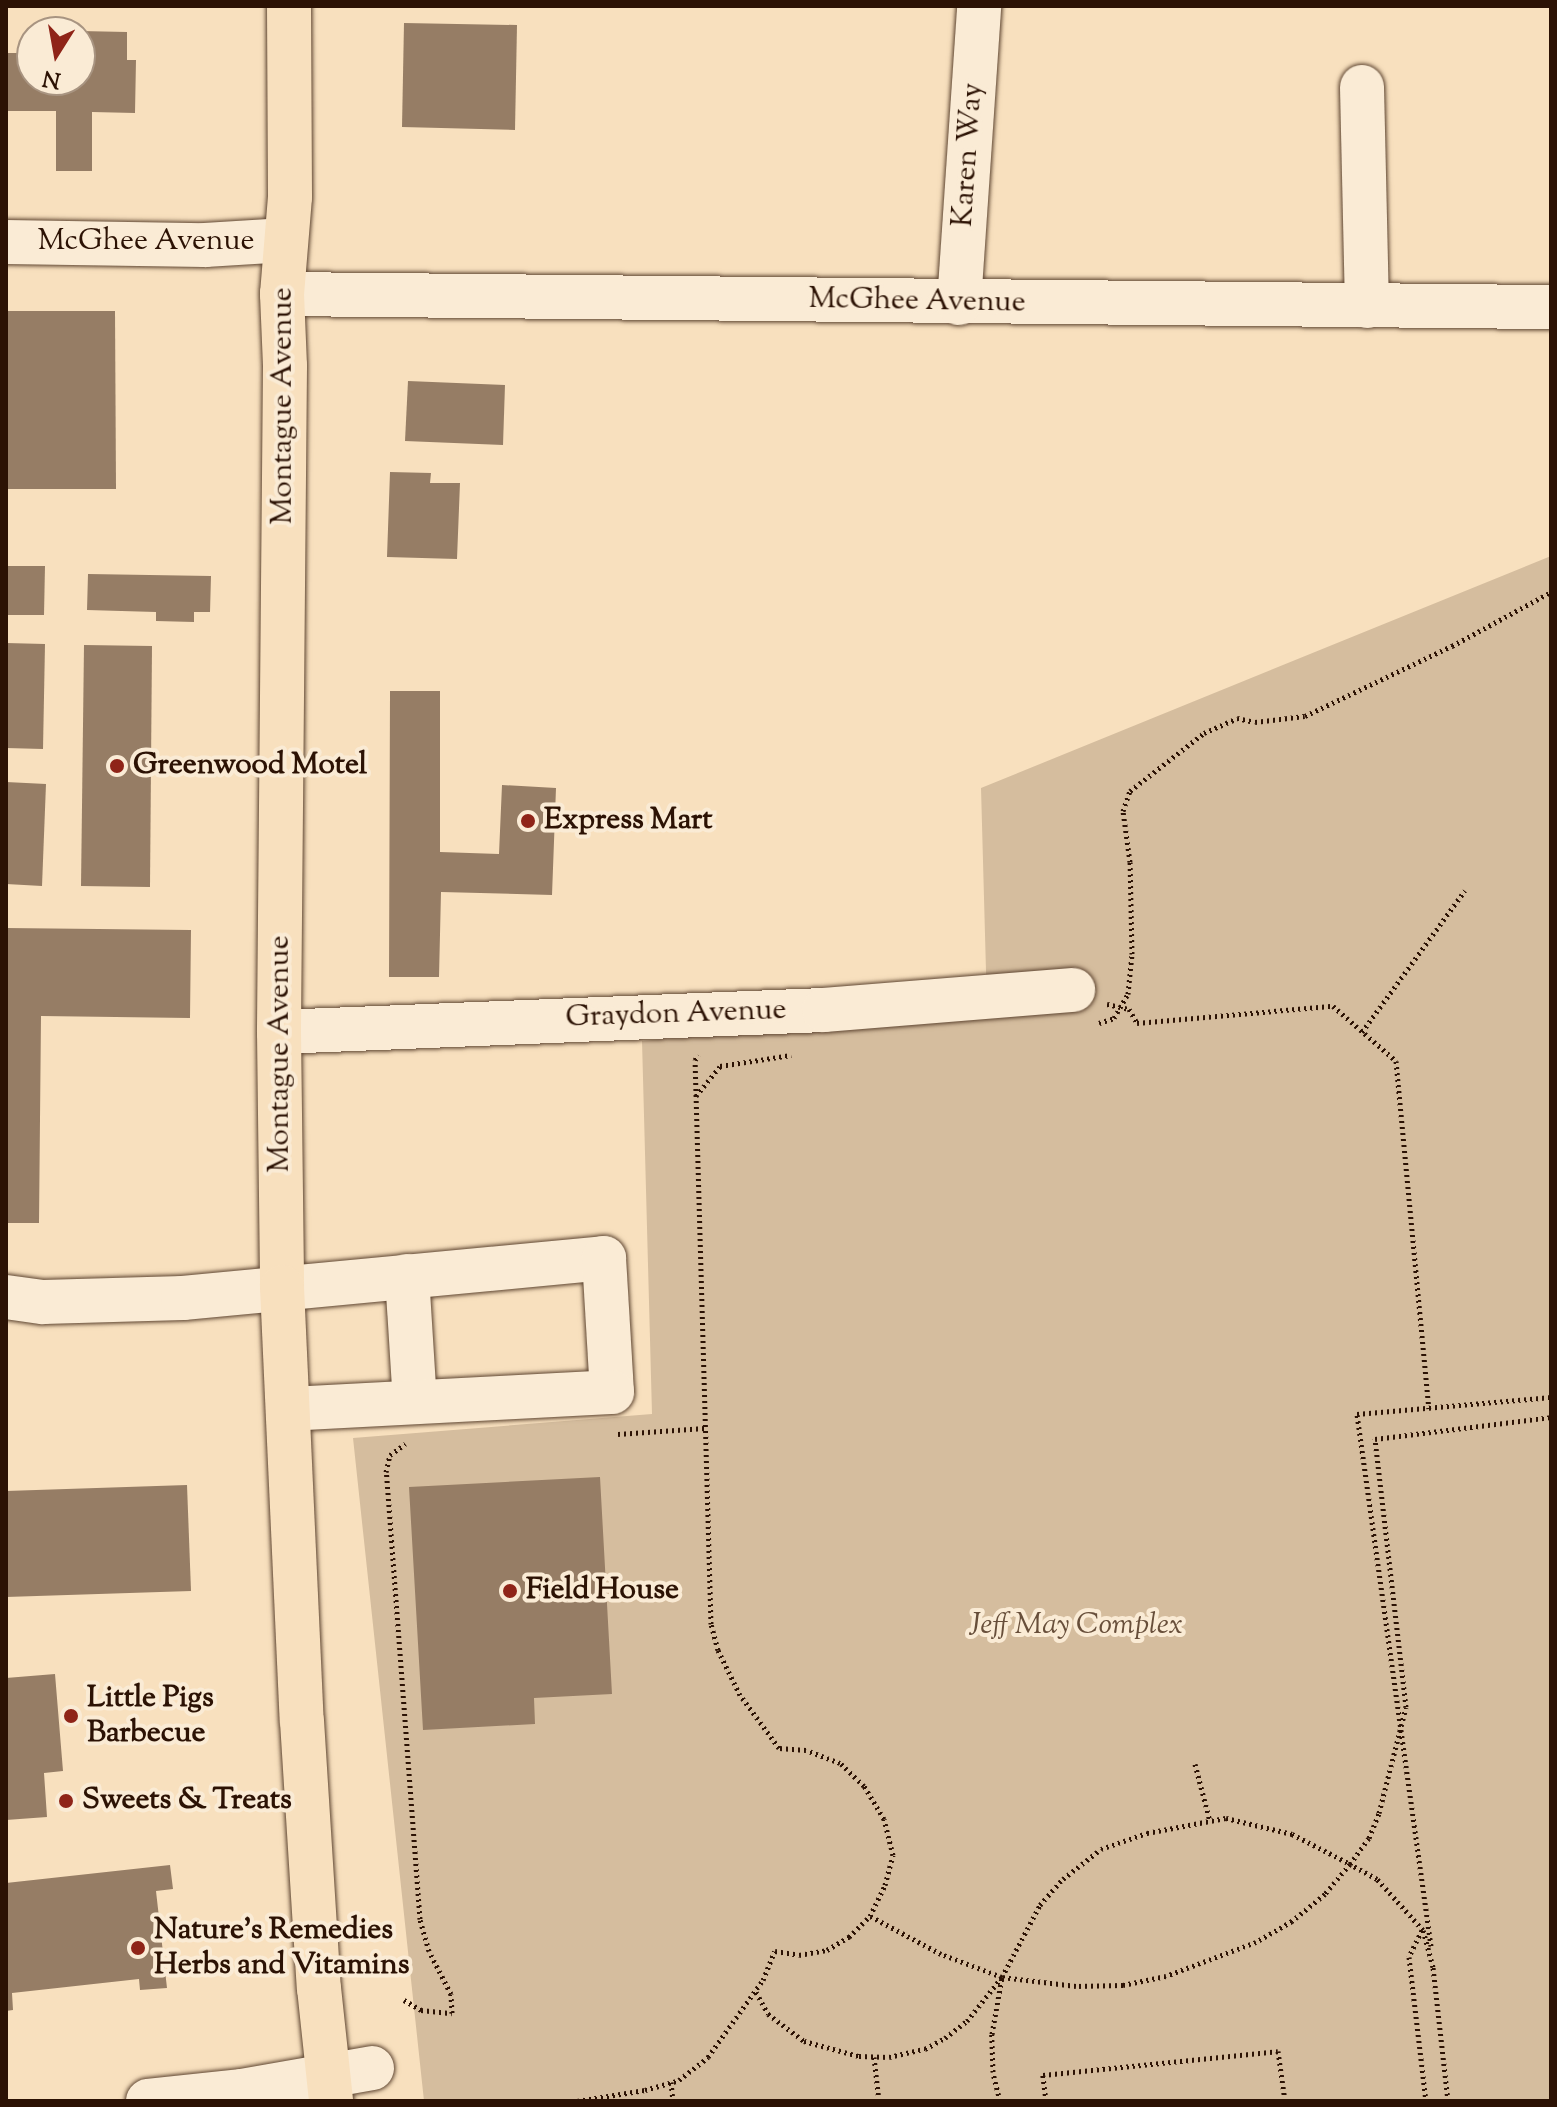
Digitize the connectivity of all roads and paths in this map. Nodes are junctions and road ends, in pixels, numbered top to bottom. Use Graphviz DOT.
graph roads {
  1 [pos="289,6"];
  2 [pos="979,6"];
  3 [pos="1362,87"];
  4 [pos="286,240"];
  5 [pos="6,242"];
  6 [pos="282,294"];
  7 [pos="959,303"];
  8 [pos="1367,306"];
  9 [pos="1551,307"];
  10 [pos="1551,592"];
  11 [pos="1465,890"];
  12 [pos="1089,1007"];
  13 [pos="1123,1007"];
  14 [pos="279,1032"];
  15 [pos="1362,1032"];
  16 [pos="702,1046"];
  17 [pos="803,1054"];
  18 [pos="696,1097"];
  19 [pos="407,1276"];
  20 [pos="282,1287"];
  21 [pos="6,1297"];
  22 [pos="1551,1397"];
  23 [pos="1429,1408"];
  24 [pos="288,1409"];
  25 [pos="1551,1417"];
  26 [pos="411,1423"];
  27 [pos="705,1428"];
  28 [pos="610,1434"];
  29 [pos="1399,1721"];
  30 [pos="1195,1764"];
  31 [pos="1210,1821"];
  32 [pos="1350,1864"];
  33 [pos="870,1916"];
  34 [pos="1423,1930"];
  35 [pos="1433,1967"];
  36 [pos="1002,1977"];
  37 [pos="756,1991"];
  38 [pos="404,2000"];
  39 [pos="874,2057"];
  40 [pos="372,2068"];
  41 [pos="671,2082"];
  42 [pos="329,2088"];
  43 [pos="148,2101"];
  44 [pos="577,2101"];
  45 [pos="673,2101"];
  46 [pos="879,2101"];
  47 [pos="1000,2101"];
  48 [pos="1046,2101"];
  49 [pos="1285,2101"];
  50 [pos="1426,2101"];
  51 [pos="1448,2101"];
  1 -- 4 [label="main road, Montague Avenue"];
  2 -- 7 [label="street, Karen Way"];
  3 -- 8 [label="street"];
  4 -- 5 [label="street, McGhee Avenue"];
  4 -- 6 [label="main road, Montague Avenue"];
  6 -- 7 [label="street, McGhee Avenue"];
  6 -- 14 [label="main road, Montague Avenue"];
  7 -- 8 [label="street, McGhee Avenue"];
  8 -- 9 [label="street, McGhee Avenue"];
  10 -- 13 [label="path"];
  11 -- 15 [label="path"];
  12 -- 13 [label="path"];
  12 -- 13 [label="path"];
  12 -- 14 [label="street, Graydon Avenue"];
  13 -- 15 [label="path"];
  14 -- 20 [label="main road, Montague Avenue"];
  15 -- 23 [label="path"];
  16 -- 18 [label="path"];
  17 -- 18 [label="path"];
  18 -- 27 [label="path"];
  19 -- 20 [label="street"];
  19 -- 26 [label="street"];
  19 -- 26 [label="street"];
  20 -- 21 [label="street"];
  20 -- 24 [label="main road, Montague Avenue"];
  22 -- 23 [label="path"];
  23 -- 29 [label="path"];
  24 -- 26 [label="street"];
  24 -- 42 [label="main road, Montague Avenue"];
  25 -- 29 [label="path"];
  26 -- 38 [label="path"];
  27 -- 28 [label="path"];
  27 -- 33 [label="path"];
  29 -- 32 [label="path"];
  29 -- 35 [label="path"];
  30 -- 31 [label="path"];
  31 -- 32 [label="path"];
  31 -- 36 [label="path"];
  32 -- 34 [label="path"];
  32 -- 36 [label="path"];
  33 -- 36 [label="path"];
  33 -- 37 [label="path"];
  34 -- 35 [label="path"];
  34 -- 50 [label="path"];
  35 -- 51 [label="path"];
  36 -- 39 [label="path"];
  36 -- 47 [label="path"];
  37 -- 39 [label="path"];
  37 -- 41 [label="path"];
  39 -- 46 [label="path"];
  40 -- 42 [label="street"];
  41 -- 44 [label="path"];
  41 -- 45 [label="path"];
  42 -- 43 [label="street"];
  48 -- 49 [label="path"];
}
